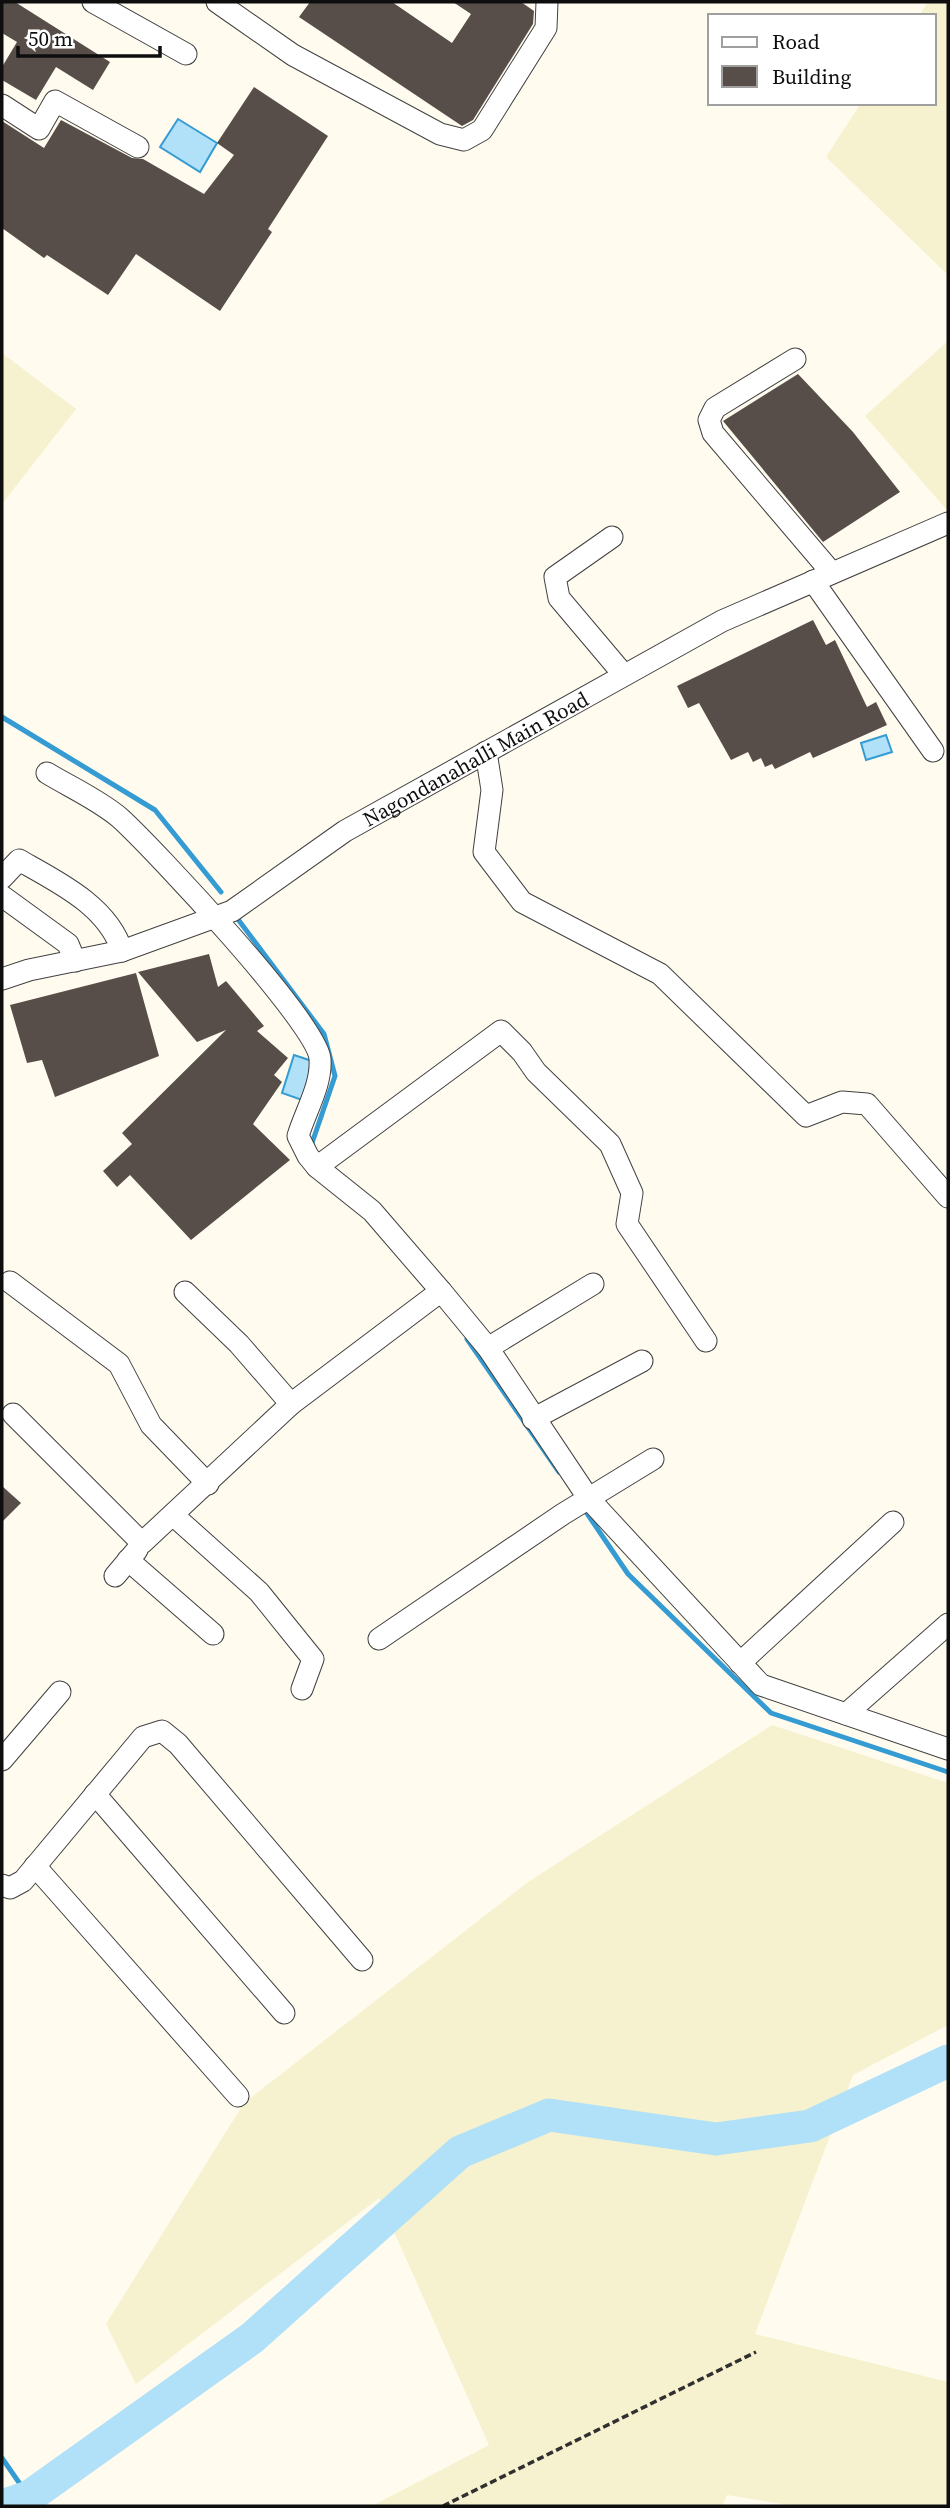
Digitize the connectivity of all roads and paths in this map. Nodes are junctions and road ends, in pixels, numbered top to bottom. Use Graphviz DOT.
graph roads {
  1 [pos="93,2"];
  2 [pos="217,2"];
  3 [pos="547,2"];
  4 [pos="186,54"];
  5 [pos="2,105"];
  6 [pos="138,147"];
  7 [pos="795,359"];
  8 [pos="948,523"];
  9 [pos="612,537"];
  10 [pos="823,577"];
  11 [pos="624,675"];
  12 [pos="933,751"];
  13 [pos="486,752"];
  14 [pos="47,773"];
  15 [pos="2,878"];
  16 [pos="2,896"];
  17 [pos="215,918"];
  18 [pos="122,951"];
  19 [pos="75,961"];
  20 [pos="2,979"];
  21 [pos="317,1167"];
  22 [pos="948,1197"];
  23 [pos="10,1282"];
  24 [pos="593,1284"];
  25 [pos="441,1291"];
  26 [pos="185,1292"];
  27 [pos="706,1340"];
  28 [pos="488,1348"];
  29 [pos="642,1361"];
  30 [pos="291,1404"];
  31 [pos="13,1414"];
  32 [pos="533,1419"];
  33 [pos="653,1459"];
  34 [pos="208,1484"];
  35 [pos="589,1499"];
  36 [pos="173,1515"];
  37 [pos="893,1522"];
  38 [pos="142,1544"];
  39 [pos="948,1623"];
  40 [pos="213,1634"];
  41 [pos="379,1639"];
  42 [pos="740,1662"];
  43 [pos="302,1689"];
  44 [pos="60,1692"];
  45 [pos="846,1714"];
  46 [pos="948,1749"];
  47 [pos="2,1760"];
  48 [pos="95,1794"];
  49 [pos="35,1866"];
  50 [pos="2,1885"];
  51 [pos="362,1960"];
  52 [pos="284,2014"];
  53 [pos="238,2096"];
  54 [pos="756,2352"];
  55 [pos="443,2506"];
  1 -- 4 [label="street"];
  2 -- 3 [label="street"];
  5 -- 6 [label="street"];
  7 -- 10 [label="street"];
  8 -- 10 [label="street, Nagondanahalli Main Road"];
  9 -- 11 [label="street"];
  10 -- 11 [label="street, Nagondanahalli Main Road"];
  10 -- 12 [label="street"];
  11 -- 13 [label="street, Nagondanahalli Main Road"];
  13 -- 17 [label="street, Nagondanahalli Main Road"];
  13 -- 22 [label="street"];
  14 -- 17 [label="street"];
  15 -- 18 [label="street"];
  16 -- 19 [label="street"];
  17 -- 18 [label="street, Nagondanahalli Main Road"];
  17 -- 21 [label="street"];
  18 -- 19 [label="street, Nagondanahalli Main Road"];
  19 -- 20 [label="street, Nagondanahalli Main Road"];
  21 -- 25 [label="street"];
  21 -- 27 [label="street"];
  23 -- 34 [label="street"];
  24 -- 28 [label="street"];
  25 -- 28 [label="street"];
  25 -- 30 [label="street"];
  26 -- 30 [label="street"];
  28 -- 32 [label="street"];
  29 -- 32 [label="street"];
  30 -- 34 [label="street"];
  31 -- 38 [label="street"];
  32 -- 35 [label="street"];
  33 -- 35 [label="street"];
  34 -- 36 [label="street"];
  35 -- 41 [label="street"];
  35 -- 42 [label="street"];
  36 -- 38 [label="street"];
  36 -- 43 [label="street"];
  37 -- 42 [label="street"];
  38 -- 40 [label="street"];
  39 -- 45 [label="street"];
  42 -- 45 [label="street"];
  44 -- 47 [label="street"];
  45 -- 46 [label="street"];
  48 -- 49 [label="street"];
  48 -- 51 [label="street"];
  48 -- 52 [label="street"];
  49 -- 50 [label="street"];
  49 -- 53 [label="street"];
  54 -- 55 [label="path"];
}
